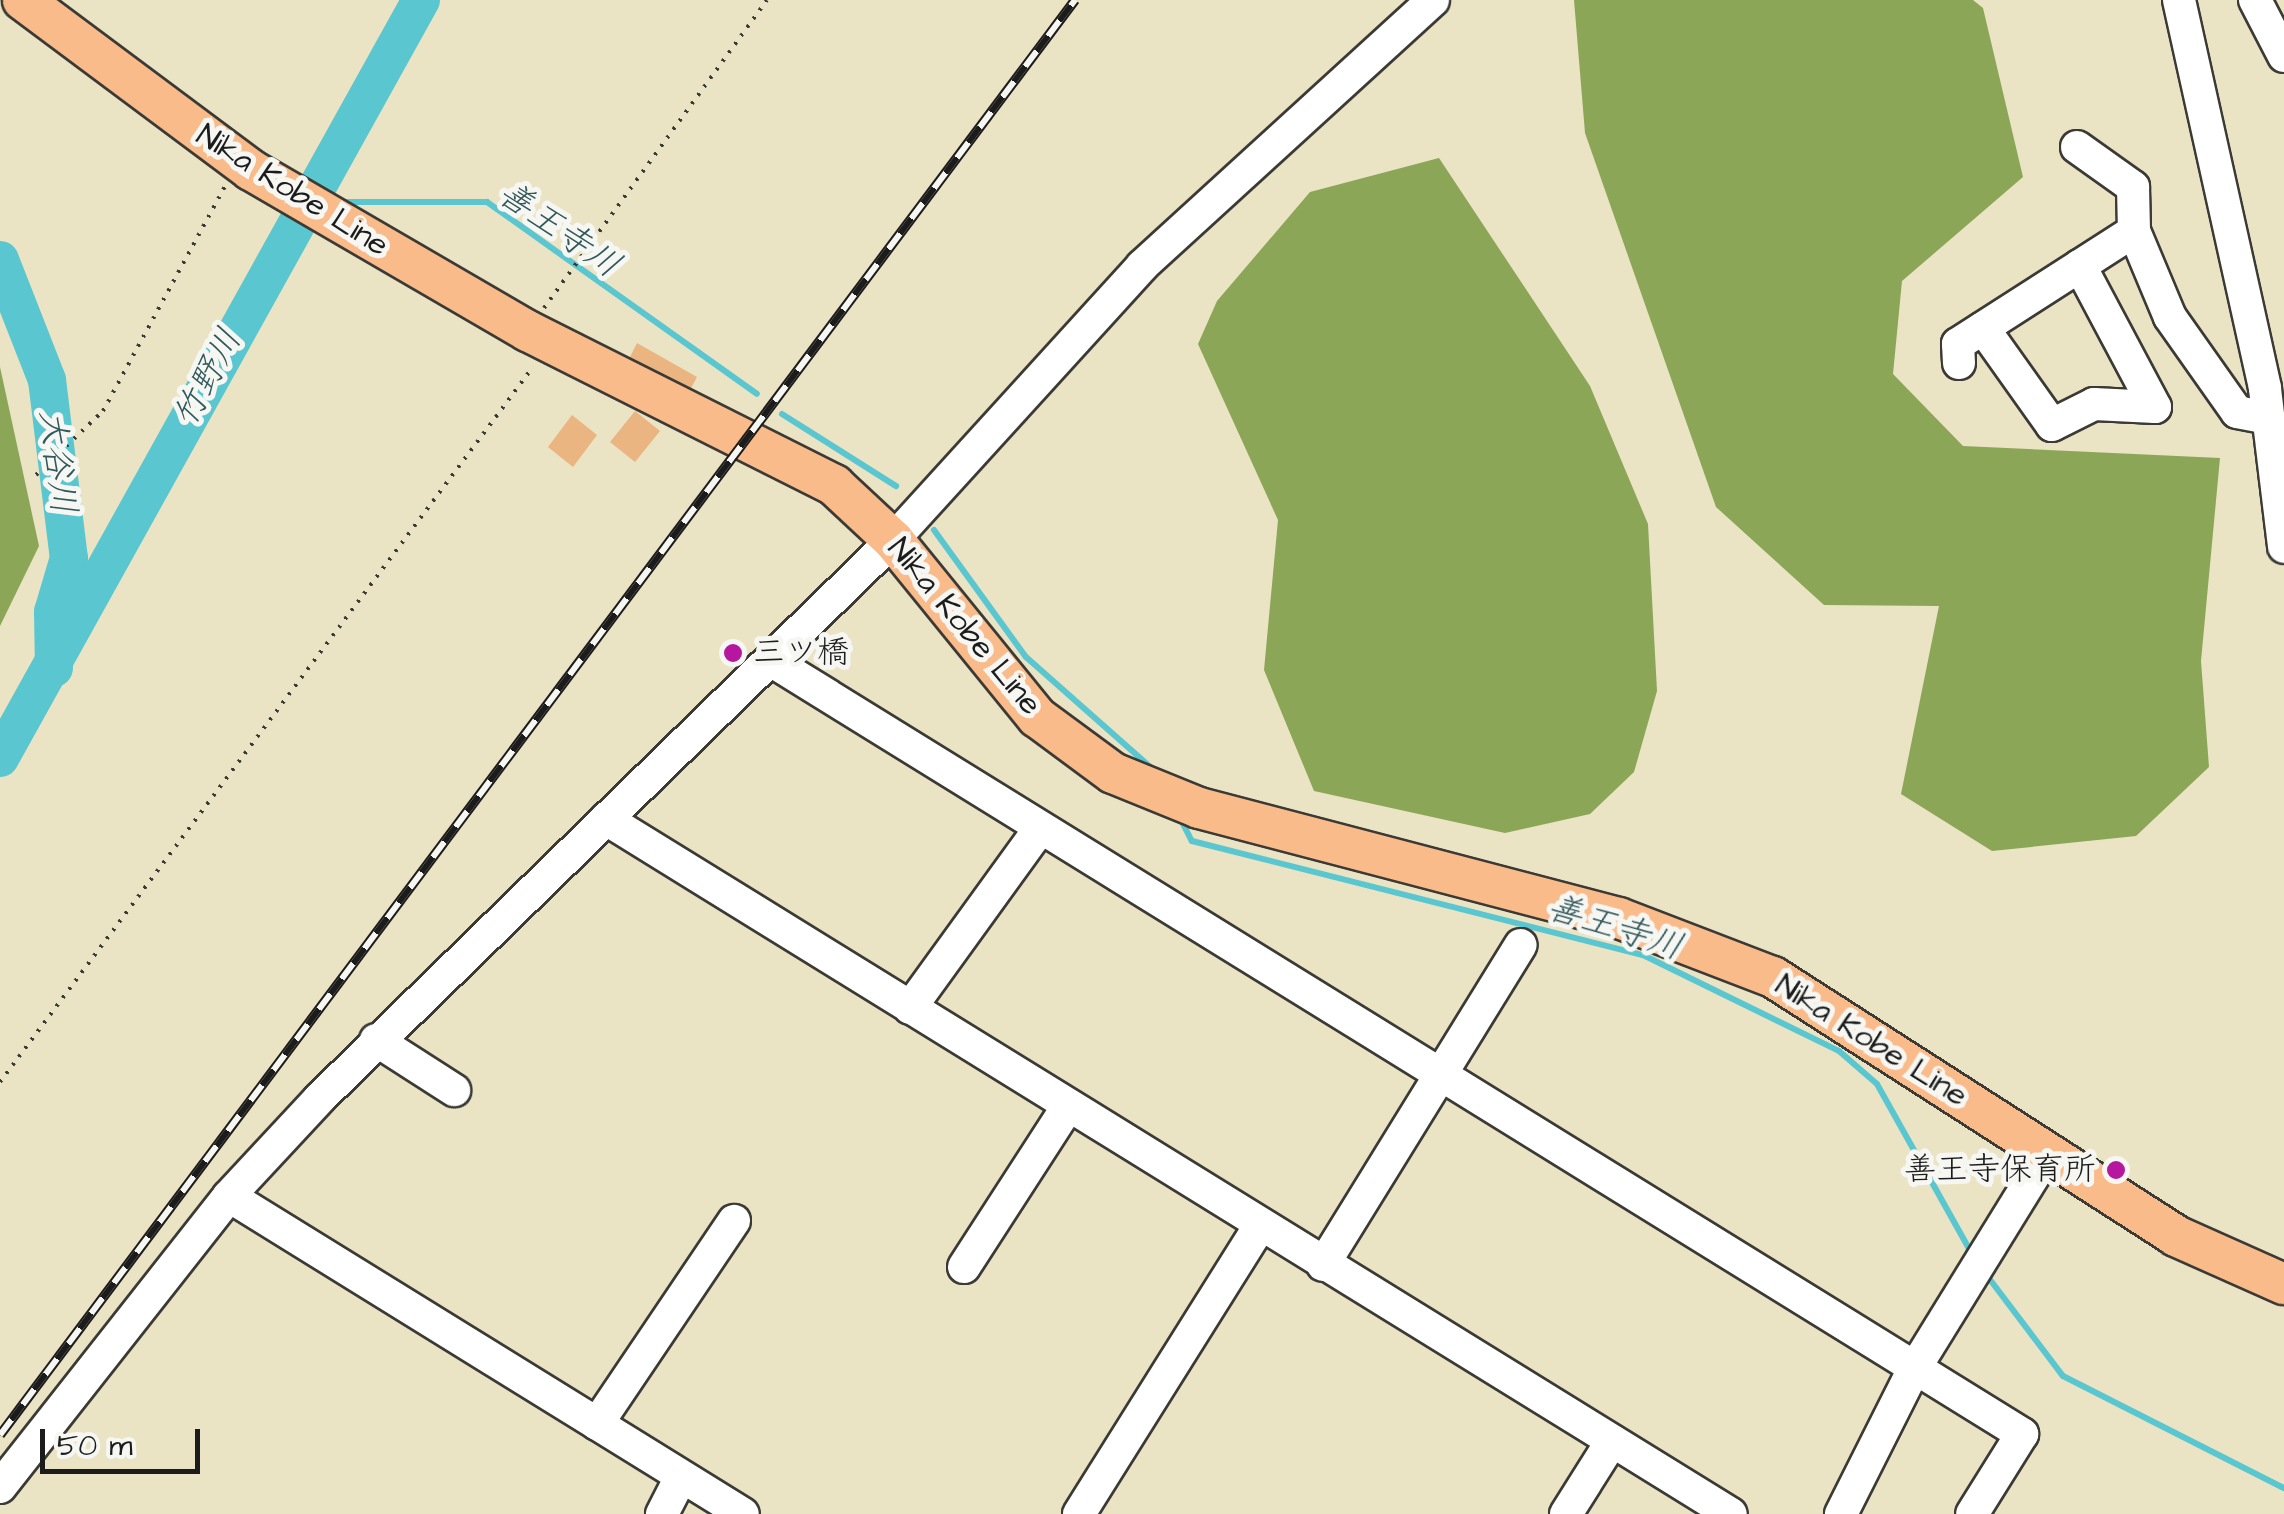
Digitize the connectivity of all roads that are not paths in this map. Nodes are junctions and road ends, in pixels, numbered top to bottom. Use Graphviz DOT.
graph roads {
  1 [pos="23,0"];
  2 [pos="1433,0"];
  3 [pos="2179,0"];
  4 [pos="2255,0"];
  5 [pos="2284,56"];
  6 [pos="2077,146"];
  7 [pos="2134,232"];
  8 [pos="2080,266"];
  9 [pos="1983,328"];
  10 [pos="1959,363"];
  11 [pos="2268,418"];
  12 [pos="893,540"];
  13 [pos="2284,548"];
  14 [pos="772,661"];
  15 [pos="606,819"];
  16 [pos="1038,831"];
  17 [pos="1521,945"];
  18 [pos="910,1008"];
  19 [pos="376,1040"];
  20 [pos="1439,1080"];
  21 [pos="454,1090"];
  22 [pos="1068,1106"];
  23 [pos="2046,1156"];
  24 [pos="229,1196"];
  25 [pos="734,1222"];
  26 [pos="1260,1225"];
  27 [pos="1323,1265"];
  28 [pos="964,1267"];
  29 [pos="2284,1284"];
  30 [pos="1913,1371"];
  31 [pos="597,1424"];
  32 [pos="1612,1441"];
  33 [pos="681,1477"];
  34 [pos="0,1487"];
  35 [pos="662,1514"];
  36 [pos="743,1514"];
  37 [pos="1080,1514"];
  38 [pos="1566,1514"];
  39 [pos="1732,1514"];
  40 [pos="1841,1514"];
  41 [pos="1972,1514"];
  1 -- 12 [label="main road, Nika Kobe Line"];
  2 -- 12 [label="street"];
  3 -- 11 [label="street"];
  4 -- 5 [label="street"];
  6 -- 7 [label="street"];
  7 -- 8 [label="street"];
  7 -- 11 [label="street"];
  8 -- 9 [label="street"];
  8 -- 9 [label="street"];
  9 -- 10 [label="street"];
  11 -- 13 [label="street"];
  12 -- 14 [label="street"];
  12 -- 23 [label="main road, Nika Kobe Line"];
  14 -- 15 [label="street"];
  14 -- 16 [label="street"];
  15 -- 18 [label="street"];
  15 -- 19 [label="street"];
  16 -- 18 [label="street"];
  16 -- 20 [label="street"];
  17 -- 20 [label="street"];
  18 -- 22 [label="street"];
  19 -- 21 [label="street"];
  19 -- 24 [label="street"];
  20 -- 27 [label="street"];
  20 -- 30 [label="street"];
  22 -- 26 [label="street"];
  22 -- 28 [label="street"];
  23 -- 29 [label="main road, Nika Kobe Line"];
  23 -- 30 [label="street"];
  24 -- 31 [label="street"];
  24 -- 34 [label="street"];
  25 -- 31 [label="street"];
  26 -- 27 [label="street"];
  26 -- 37 [label="street"];
  27 -- 32 [label="street"];
  30 -- 40 [label="street"];
  30 -- 41 [label="street"];
  31 -- 33 [label="street"];
  32 -- 38 [label="street"];
  32 -- 39 [label="street"];
  33 -- 35 [label="street"];
  33 -- 36 [label="street"];
}
